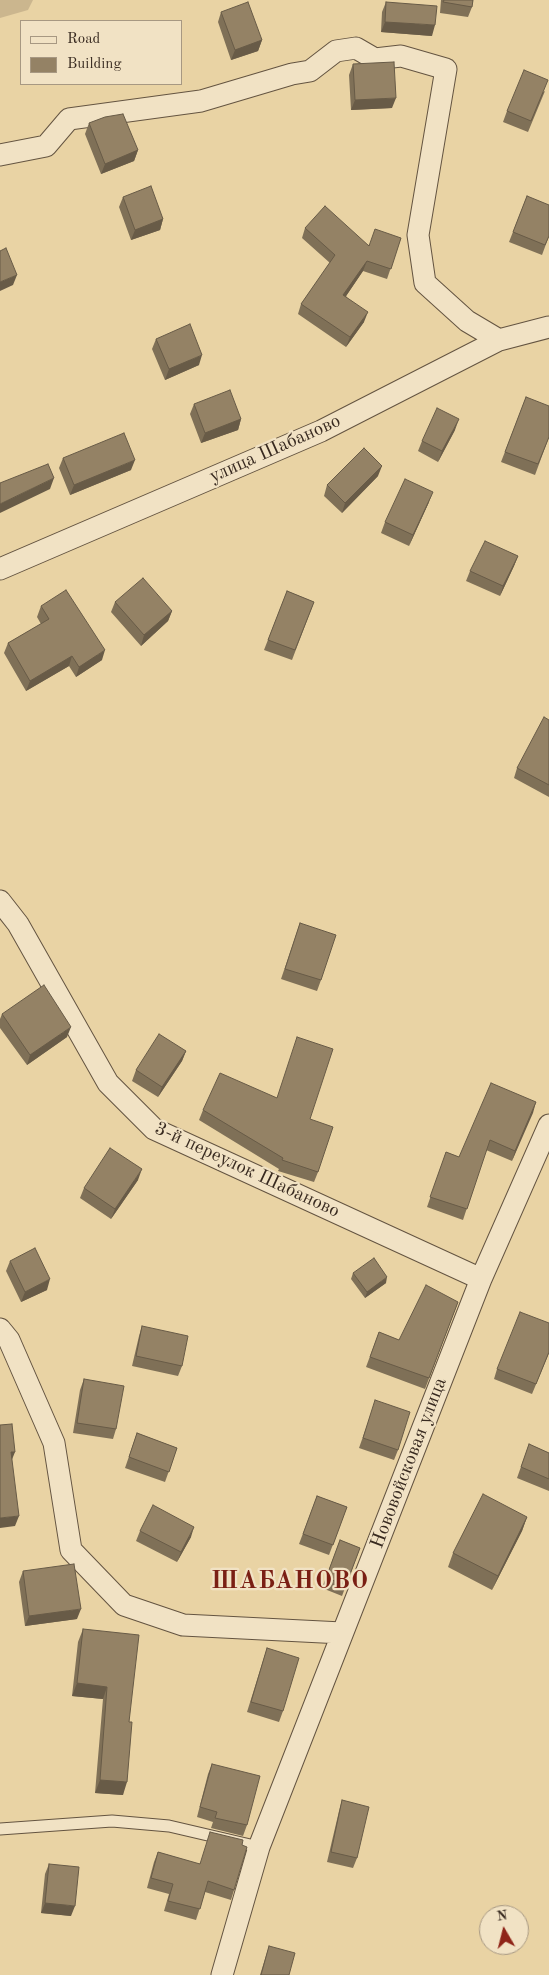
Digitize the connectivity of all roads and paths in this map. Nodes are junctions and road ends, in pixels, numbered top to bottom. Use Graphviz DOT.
graph roads {
  1 [pos="0,155"];
  2 [pos="549,327"];
  3 [pos="499,340"];
  4 [pos="0,569"];
  5 [pos="0,901"];
  6 [pos="549,1125"];
  7 [pos="481,1279"];
  8 [pos="0,1329"];
  9 [pos="342,1633"];
  10 [pos="0,1829"];
  11 [pos="259,1847"];
  12 [pos="222,1975"];
  1 -- 3 [label="street"];
  2 -- 3 [label="street, улица Шабаново"];
  3 -- 4 [label="street, улица Шабаново"];
  5 -- 7 [label="street, 3-й переулок Шабаново"];
  6 -- 7 [label="street, Нововойсковая улица"];
  7 -- 9 [label="street, Нововойсковая улица"];
  8 -- 9 [label="street"];
  9 -- 11 [label="street, Нововойсковая улица"];
  10 -- 11 [label="lane"];
  11 -- 12 [label="street, Нововойсковая улица"];
}
